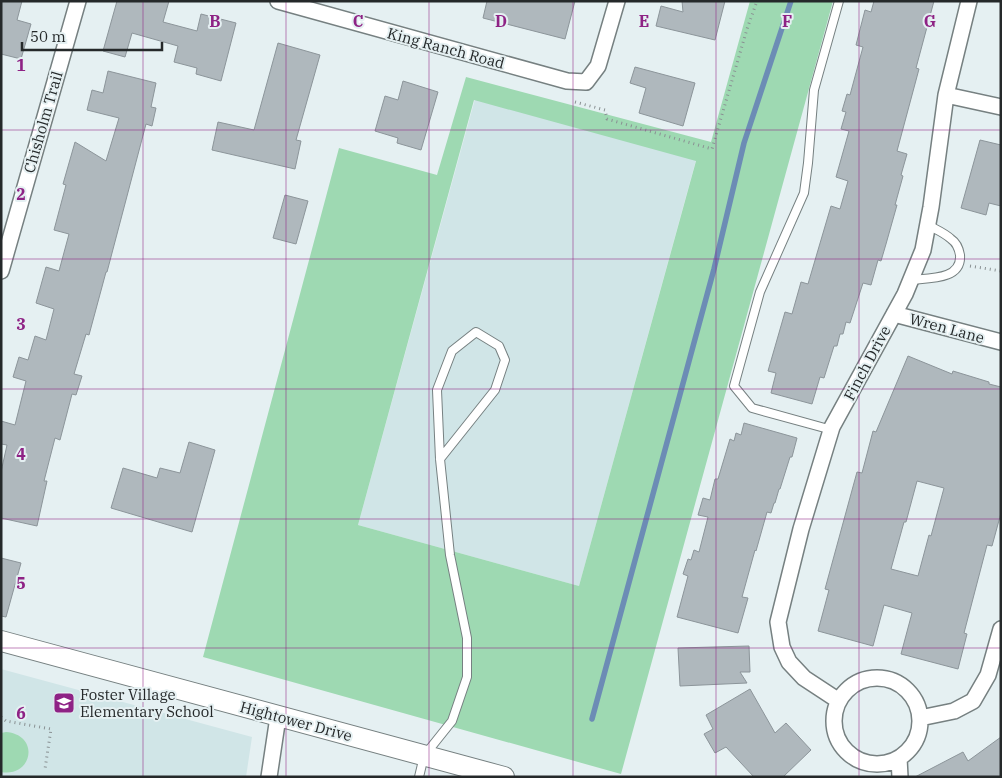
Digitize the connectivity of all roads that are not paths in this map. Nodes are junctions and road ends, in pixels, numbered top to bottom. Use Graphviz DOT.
graph roads {
  1 [pos="78,1"];
  2 [pos="278,1"];
  3 [pos="617,1"];
  4 [pos="839,1"];
  5 [pos="969,1"];
  6 [pos="946,94"];
  7 [pos="1001,107"];
  8 [pos="928,225"];
  9 [pos="1,271"];
  10 [pos="911,280"];
  11 [pos="894,314"];
  12 [pos="1001,342"];
  13 [pos="832,430"];
  14 [pos="440,459"];
  15 [pos="1001,629"];
  16 [pos="1,641"];
  17 [pos="839,701"];
  18 [pos="278,716"];
  19 [pos="920,718"];
  20 [pos="424,756"];
  21 [pos="898,758"];
  22 [pos="876,770"];
  23 [pos="269,777"];
  24 [pos="419,777"];
  25 [pos="504,777"];
  26 [pos="900,777"];
  1 -- 9 [label="street, Chisholm Trail"];
  2 -- 3 [label="street, King Ranch Road"];
  4 -- 13 [label="lane"];
  5 -- 6 [label="street, Finch Drive"];
  6 -- 7 [label="street"];
  6 -- 8 [label="street, Finch Drive"];
  8 -- 10 [label="street, Finch Drive"];
  8 -- 10 [label="lane"];
  10 -- 11 [label="street, Finch Drive"];
  11 -- 12 [label="street, Wren Lane"];
  11 -- 13 [label="street, Finch Drive"];
  13 -- 17 [label="street, Finch Drive"];
  14 -- 14 [label="lane"];
  14 -- 20 [label="lane"];
  15 -- 19 [label="street"];
  16 -- 18 [label="street, Hightower Drive"];
  17 -- 19 [label="street"];
  17 -- 22 [label="street"];
  18 -- 20 [label="street, Hightower Drive"];
  18 -- 23 [label="street"];
  19 -- 21 [label="street"];
  20 -- 24 [label="lane"];
  20 -- 25 [label="street, Hightower Drive"];
  21 -- 22 [label="street"];
  21 -- 26 [label="street"];
}
